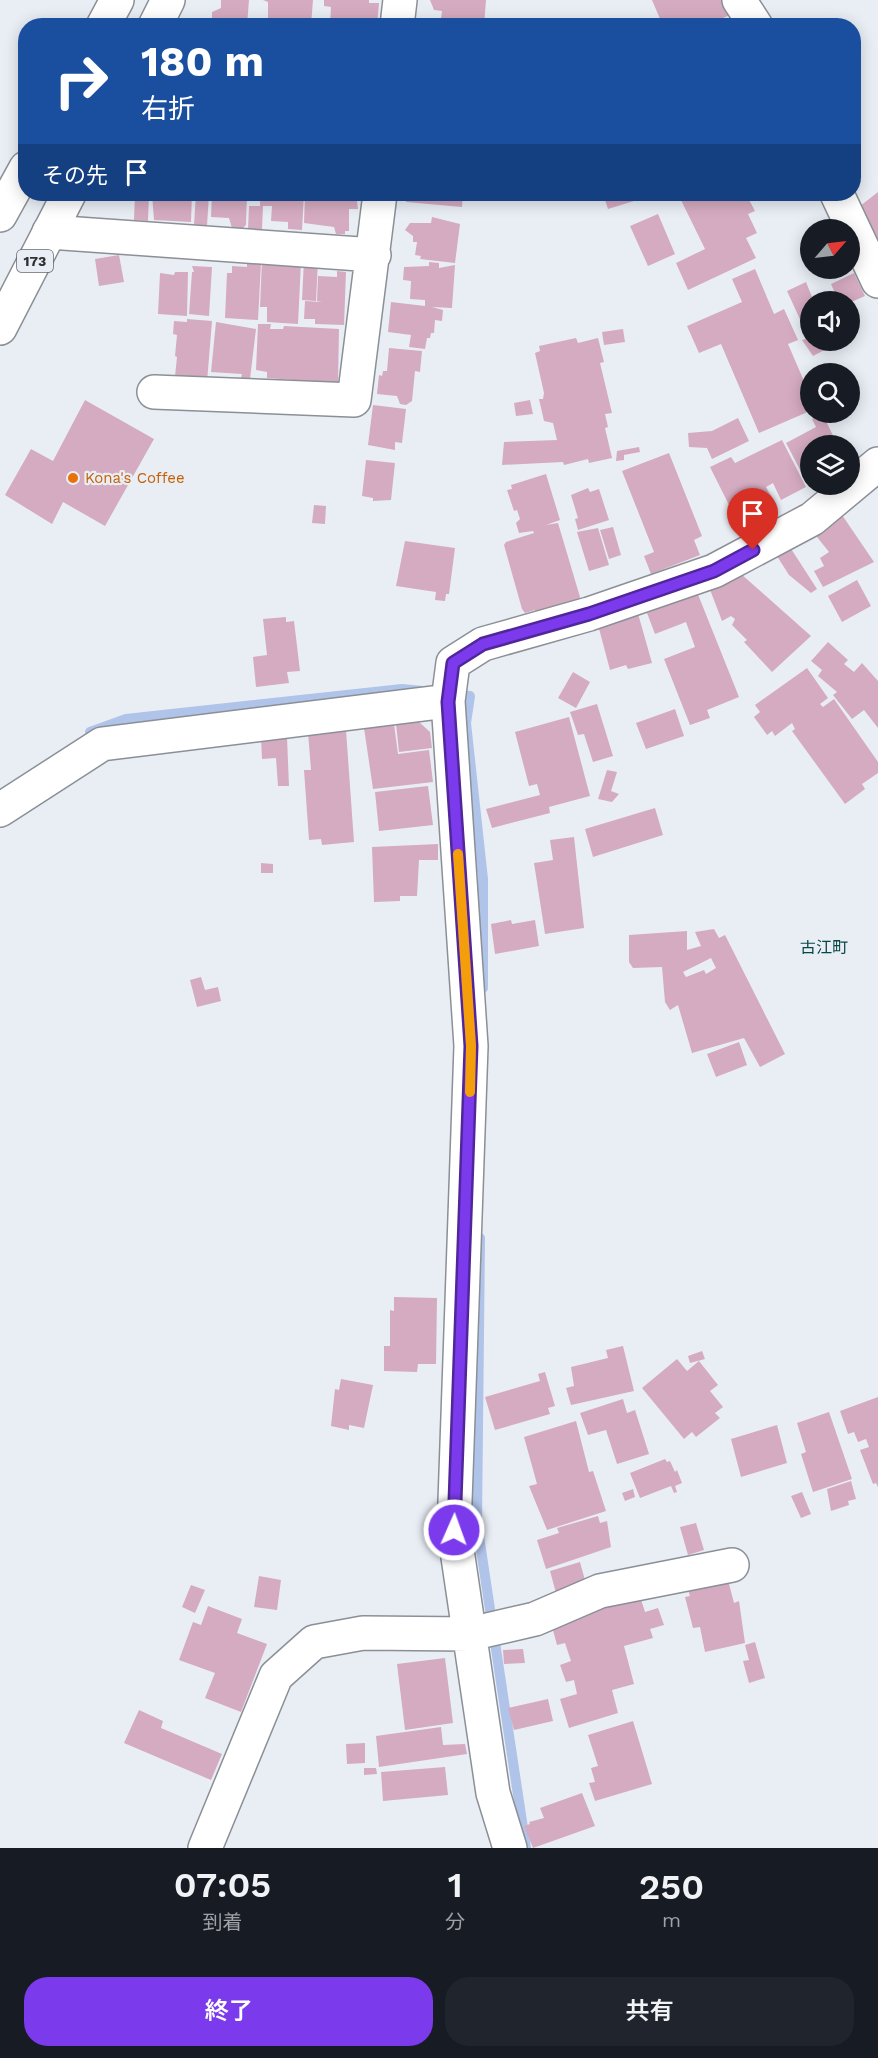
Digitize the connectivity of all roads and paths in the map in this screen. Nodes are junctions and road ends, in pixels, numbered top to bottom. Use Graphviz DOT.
graph roads {
  1 [pos="117,0"];
  2 [pos="168,0"];
  3 [pos="400,0"];
  4 [pos="739,0"];
  5 [pos="107,18"];
  6 [pos="159,18"];
  7 [pos="398,18"];
  8 [pos="751,18"];
  9 [pos="18,182"];
  10 [pos="65,201"];
  11 [pos="379,201"];
  12 [pos="840,201"];
  13 [pos="0,215"];
  14 [pos="49,232"];
  15 [pos="374,255"];
  16 [pos="878,281"];
  17 [pos="0,328"];
  18 [pos="154,392"];
  19 [pos="878,464"];
  20 [pos="448,702"];
  21 [pos="0,810"];
  22 [pos="732,1565"];
  23 [pos="470,1634"];
  24 [pos="206,1848"];
  25 [pos="510,1848"];
  1 -- 5 [label="main road"];
  2 -- 6 [label="main road"];
  3 -- 7 [label="main road"];
  4 -- 8 [label="main road"];
  9 -- 13 [label="main road"];
  10 -- 14 [label="main road, 173"];
  11 -- 15 [label="main road"];
  12 -- 16 [label="main road"];
  14 -- 15 [label="main road"];
  14 -- 17 [label="main road, 173"];
  15 -- 18 [label="main road"];
  19 -- 20 [label="main road"];
  20 -- 21 [label="main road"];
  20 -- 23 [label="main road"];
  22 -- 23 [label="main road"];
  23 -- 24 [label="main road"];
  23 -- 25 [label="main road"];
}
